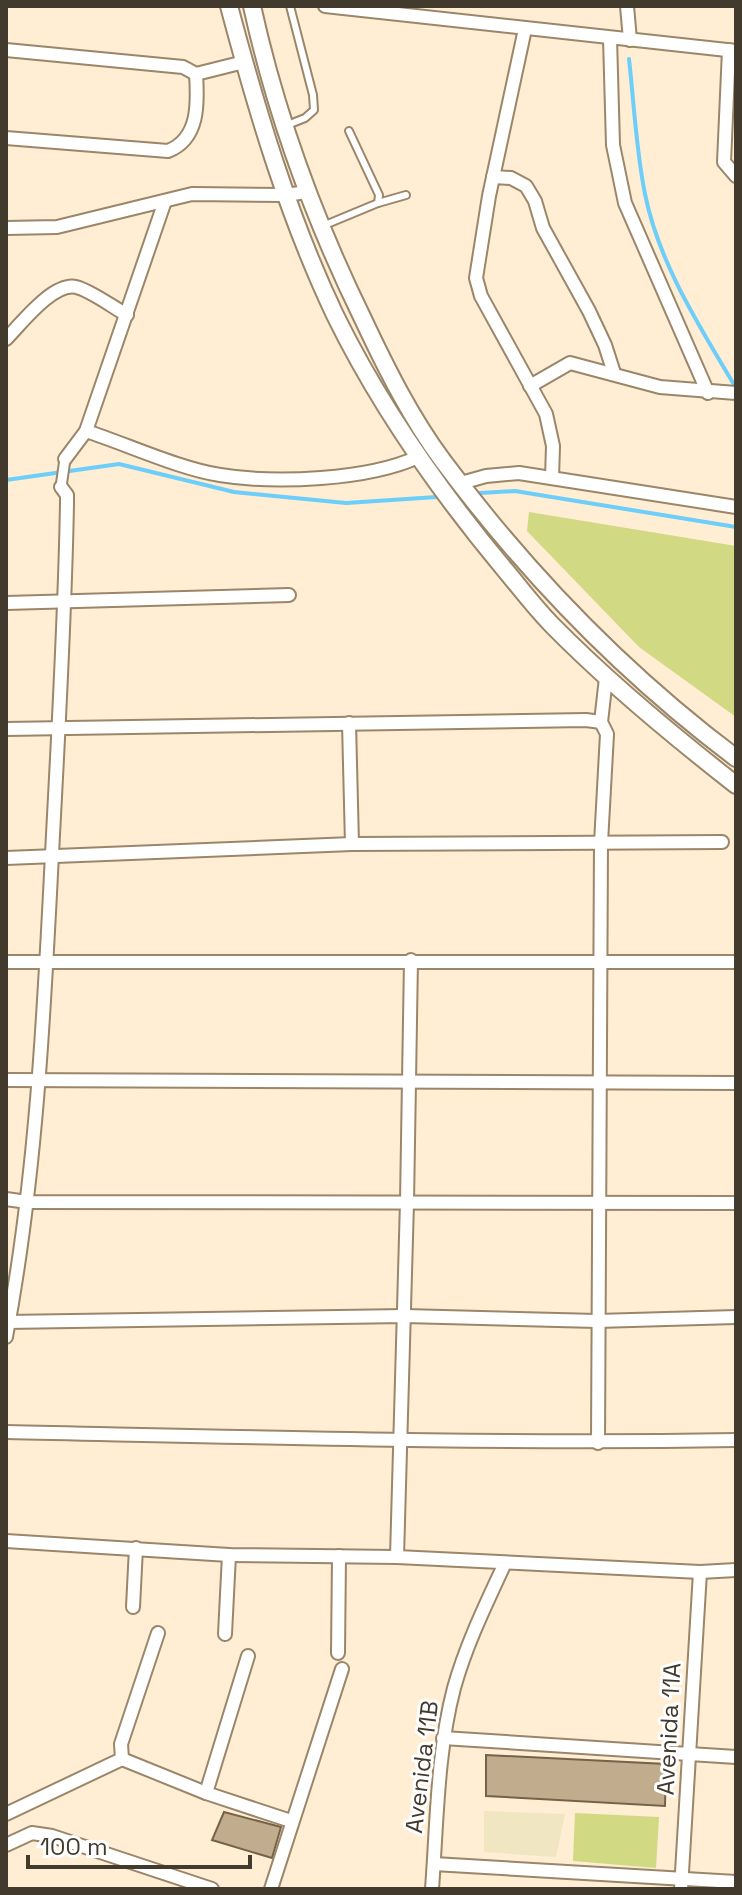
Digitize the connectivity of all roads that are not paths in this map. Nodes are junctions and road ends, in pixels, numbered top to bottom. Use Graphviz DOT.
graph roads {
  1 [pos="229,6"];
  2 [pos="252,6"];
  3 [pos="290,6"];
  4 [pos="325,6"];
  5 [pos="627,6"];
  6 [pos="525,29"];
  7 [pos="610,38"];
  8 [pos="630,40"];
  9 [pos="6,50"];
  10 [pos="732,50"];
  11 [pos="244,62"];
  12 [pos="196,74"];
  13 [pos="284,126"];
  14 [pos="349,131"];
  15 [pos="6,138"];
  16 [pos="736,176"];
  17 [pos="493,177"];
  18 [pos="307,192"];
  19 [pos="285,195"];
  20 [pos="406,195"];
  21 [pos="165,201"];
  22 [pos="378,203"];
  23 [pos="322,227"];
  24 [pos="6,228"];
  25 [pos="127,315"];
  26 [pos="6,339"];
  27 [pos="614,373"];
  28 [pos="530,386"];
  29 [pos="708,393"];
  30 [pos="736,393"];
  31 [pos="86,431"];
  32 [pos="418,457"];
  33 [pos="65,459"];
  34 [pos="552,478"];
  35 [pos="461,483"];
  36 [pos="61,487"];
  37 [pos="736,507"];
  38 [pos="289,595"];
  39 [pos="6,603"];
  40 [pos="65,604"];
  41 [pos="606,678"];
  42 [pos="601,722"];
  43 [pos="349,723"];
  44 [pos="6,729"];
  45 [pos="59,729"];
  46 [pos="736,758"];
  47 [pos="736,785"];
  48 [pos="722,842"];
  49 [pos="601,843"];
  50 [pos="352,844"];
  51 [pos="52,857"];
  52 [pos="6,858"];
  53 [pos="48,960"];
  54 [pos="411,960"];
  55 [pos="6,962"];
  56 [pos="600,962"];
  57 [pos="736,962"];
  58 [pos="6,1080"];
  59 [pos="38,1081"];
  60 [pos="408,1082"];
  61 [pos="599,1083"];
  62 [pos="736,1083"];
  63 [pos="6,1199"];
  64 [pos="27,1202"];
  65 [pos="407,1202"];
  66 [pos="599,1202"];
  67 [pos="736,1203"];
  68 [pos="405,1316"];
  69 [pos="736,1317"];
  70 [pos="597,1321"];
  71 [pos="7,1322"];
  72 [pos="6,1337"];
  73 [pos="6,1432"];
  74 [pos="736,1440"];
  75 [pos="400,1441"];
  76 [pos="598,1443"];
  77 [pos="6,1541"];
  78 [pos="136,1548"];
  79 [pos="229,1555"];
  80 [pos="339,1556"];
  81 [pos="397,1557"];
  82 [pos="505,1563"];
  83 [pos="736,1570"];
  84 [pos="700,1572"];
  85 [pos="133,1607"];
  86 [pos="158,1633"];
  87 [pos="225,1634"];
  88 [pos="338,1653"];
  89 [pos="248,1656"];
  90 [pos="342,1669"];
  91 [pos="443,1738"];
  92 [pos="690,1754"];
  93 [pos="736,1757"];
  94 [pos="122,1759"];
  95 [pos="206,1793"];
  96 [pos="19,1809"];
  97 [pos="6,1814"];
  98 [pos="291,1821"];
  99 [pos="32,1833"];
  100 [pos="6,1845"];
  101 [pos="434,1864"];
  102 [pos="736,1882"];
  103 [pos="682,1884"];
  104 [pos="212,1889"];
  105 [pos="271,1889"];
  106 [pos="432,1889"];
  1 -- 11 [label="main road"];
  2 -- 13 [label="main road"];
  3 -- 13 [label="lane"];
  4 -- 6 [label="street"];
  5 -- 8 [label="street"];
  6 -- 7 [label="street"];
  6 -- 17 [label="street"];
  7 -- 8 [label="street"];
  7 -- 29 [label="street"];
  8 -- 10 [label="street"];
  9 -- 12 [label="street"];
  10 -- 16 [label="street"];
  11 -- 12 [label="street"];
  11 -- 19 [label="main road"];
  12 -- 15 [label="street"];
  13 -- 18 [label="main road"];
  14 -- 22 [label="lane"];
  17 -- 27 [label="street"];
  17 -- 28 [label="street"];
  18 -- 19 [label="street"];
  18 -- 23 [label="main road"];
  19 -- 21 [label="street"];
  19 -- 32 [label="main road"];
  20 -- 22 [label="lane"];
  21 -- 24 [label="street"];
  21 -- 25 [label="street"];
  22 -- 23 [label="lane"];
  23 -- 35 [label="main road"];
  25 -- 26 [label="street"];
  25 -- 31 [label="street"];
  27 -- 28 [label="street"];
  27 -- 29 [label="street"];
  28 -- 34 [label="street"];
  29 -- 30 [label="street"];
  31 -- 32 [label="street"];
  31 -- 33 [label="street"];
  32 -- 41 [label="main road"];
  33 -- 36 [label="street"];
  34 -- 35 [label="street"];
  34 -- 37 [label="street"];
  35 -- 46 [label="main road"];
  36 -- 40 [label="street"];
  38 -- 40 [label="street"];
  39 -- 40 [label="street"];
  40 -- 45 [label="street"];
  41 -- 42 [label="street"];
  41 -- 47 [label="main road"];
  42 -- 43 [label="street"];
  42 -- 49 [label="street"];
  43 -- 45 [label="street"];
  43 -- 50 [label="street"];
  44 -- 45 [label="street"];
  45 -- 51 [label="street"];
  48 -- 49 [label="street"];
  49 -- 50 [label="street"];
  49 -- 56 [label="street"];
  50 -- 51 [label="street"];
  51 -- 52 [label="street"];
  51 -- 53 [label="street"];
  53 -- 54 [label="street"];
  53 -- 55 [label="street"];
  53 -- 59 [label="street"];
  54 -- 56 [label="street"];
  54 -- 60 [label="street"];
  56 -- 57 [label="street"];
  56 -- 61 [label="street"];
  58 -- 59 [label="street"];
  59 -- 60 [label="street"];
  59 -- 64 [label="street"];
  60 -- 61 [label="street"];
  60 -- 65 [label="street"];
  61 -- 62 [label="street"];
  61 -- 66 [label="street"];
  63 -- 64 [label="street"];
  64 -- 65 [label="street"];
  64 -- 71 [label="street"];
  65 -- 66 [label="street"];
  65 -- 68 [label="street"];
  66 -- 67 [label="street"];
  66 -- 70 [label="street"];
  68 -- 70 [label="street"];
  68 -- 71 [label="street"];
  68 -- 75 [label="street"];
  69 -- 70 [label="street"];
  70 -- 76 [label="street"];
  71 -- 72 [label="street"];
  73 -- 75 [label="street"];
  74 -- 76 [label="street"];
  75 -- 76 [label="street"];
  75 -- 81 [label="street"];
  77 -- 78 [label="street"];
  78 -- 79 [label="street"];
  78 -- 85 [label="street"];
  79 -- 80 [label="street"];
  79 -- 87 [label="street"];
  80 -- 81 [label="street"];
  80 -- 88 [label="street"];
  81 -- 82 [label="street"];
  82 -- 84 [label="street"];
  82 -- 91 [label="street, Avenida 11B"];
  83 -- 84 [label="street"];
  84 -- 92 [label="street, Avenida 11A"];
  86 -- 94 [label="street"];
  89 -- 95 [label="street"];
  90 -- 98 [label="street"];
  91 -- 92 [label="street"];
  91 -- 101 [label="street, Avenida 11B"];
  92 -- 93 [label="street"];
  92 -- 103 [label="street, Avenida 11A"];
  94 -- 95 [label="street"];
  94 -- 96 [label="street"];
  95 -- 98 [label="street"];
  96 -- 97 [label="street"];
  96 -- 99 [label="street"];
  98 -- 105 [label="street"];
  99 -- 100 [label="street"];
  99 -- 104 [label="street"];
  101 -- 103 [label="street"];
  101 -- 106 [label="street, Avenida 11B"];
  102 -- 103 [label="street"];
}
